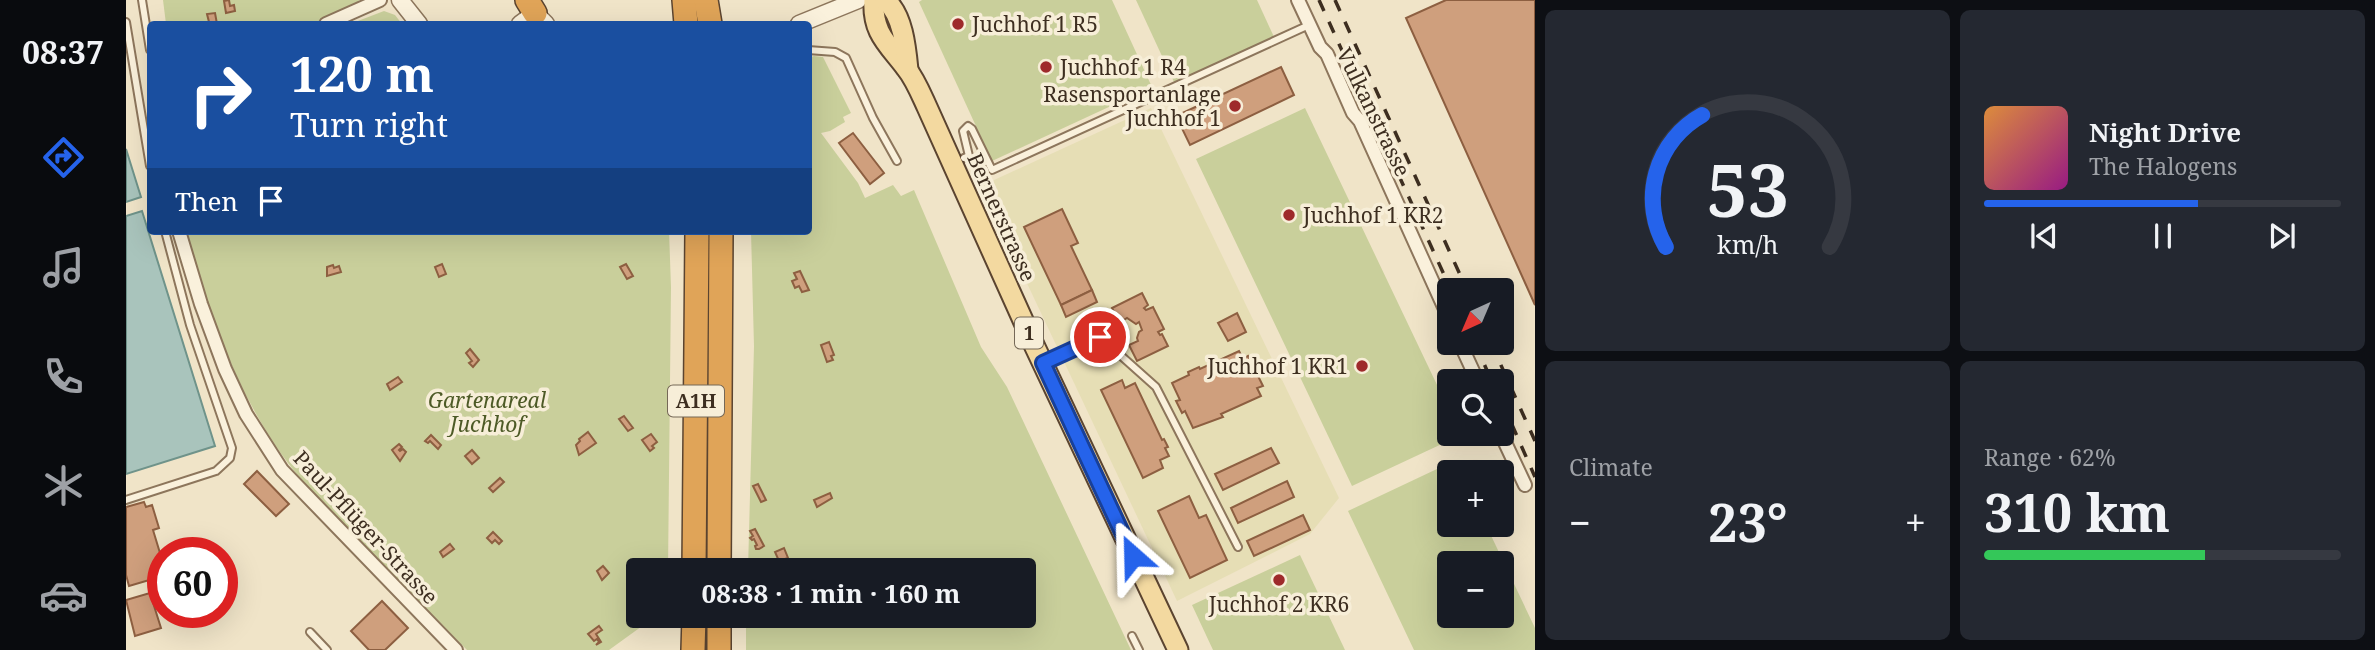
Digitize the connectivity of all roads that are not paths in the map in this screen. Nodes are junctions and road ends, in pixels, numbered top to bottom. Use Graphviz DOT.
graph roads {
  1 [pos="142,0"];
  2 [pos="380,0"];
  3 [pos="400,0"];
  4 [pos="684,0"];
  5 [pos="858,0"];
  6 [pos="874,0"];
  7 [pos="885,0"];
  8 [pos="1298,0"];
  9 [pos="333,21"];
  10 [pos="417,21"];
  11 [pos="686,21"];
  12 [pos="806,21"];
  13 [pos="126,22"];
  14 [pos="1309,25"];
  15 [pos="147,31"];
  16 [pos="812,50"];
  17 [pos="908,70"];
  18 [pos="147,148"];
  19 [pos="964,158"];
  20 [pos="897,160"];
  21 [pos="166,235"];
  22 [pos="180,235"];
  23 [pos="697,235"];
  24 [pos="721,235"];
  25 [pos="1437,291"];
  26 [pos="1043,363"];
  27 [pos="1507,446"];
  28 [pos="1525,485"];
  29 [pos="126,500"];
  30 [pos="1238,547"];
  31 [pos="694,558"];
  32 [pos="719,558"];
  33 [pos="694,628"];
  34 [pos="719,628"];
  35 [pos="310,632"];
  36 [pos="1132,636"];
  37 [pos="327,650"];
  38 [pos="456,650"];
  39 [pos="693,650"];
  40 [pos="719,650"];
  41 [pos="1139,650"];
  42 [pos="1178,650"];
  1 -- 15 [label="lane"];
  2 -- 9 [label="street"];
  3 -- 10 [label="street"];
  4 -- 11 [label="highway"];
  5 -- 12 [label="street"];
  6 -- 17 [label="main road, Bernerstrasse / 1"];
  7 -- 17 [label="main road, Bernerstrasse / 1"];
  8 -- 14 [label="street, Vulkanstrasse"];
  13 -- 18 [label="lane"];
  14 -- 19 [label="lane"];
  14 -- 25 [label="street, Vulkanstrasse"];
  16 -- 20 [label="lane"];
  17 -- 26 [label="main road, Bernerstrasse / 1"];
  21 -- 29 [label="lane"];
  22 -- 38 [label="street, Paul-Pflüger-Strasse"];
  23 -- 31 [label="highway, A1H"];
  24 -- 32 [label="highway, A1H"];
  26 -- 30 [label="lane"];
  26 -- 42 [label="main road, Bernerstrasse / 1"];
  27 -- 28 [label="street"];
  33 -- 39 [label="highway"];
  34 -- 40 [label="highway"];
  35 -- 37 [label="lane"];
  36 -- 41 [label="lane"];
}
